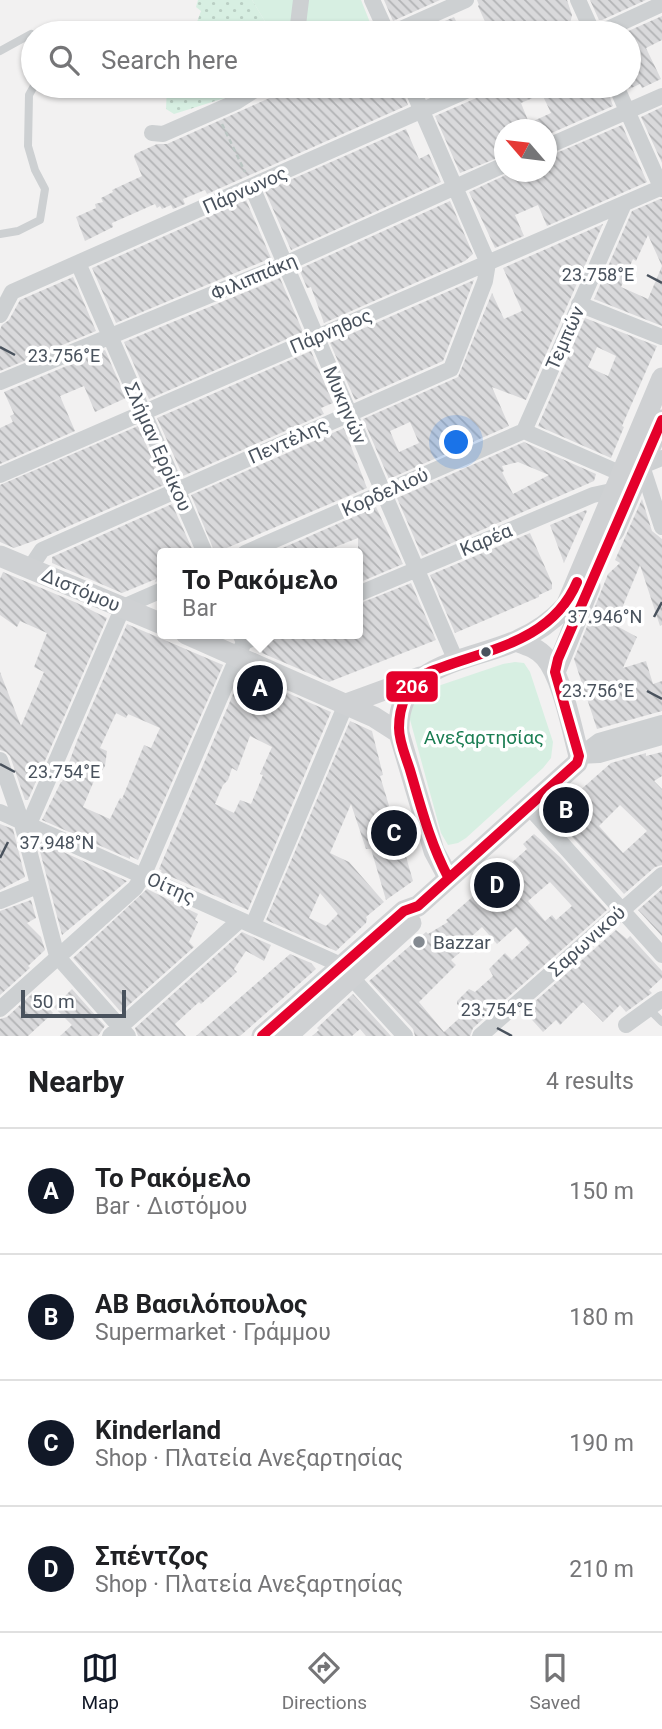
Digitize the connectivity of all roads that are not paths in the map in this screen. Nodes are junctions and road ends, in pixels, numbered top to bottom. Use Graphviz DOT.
graph roads {
  1 [pos="301,0"];
  2 [pos="372,0"];
  3 [pos="466,0"];
  4 [pos="578,0"];
  5 [pos="662,4"];
  6 [pos="298,21"];
  7 [pos="383,21"];
  8 [pos="418,21"];
  9 [pos="588,21"];
  10 [pos="625,21"];
  11 [pos="21,39"];
  12 [pos="0,51"];
  13 [pos="662,96"];
  14 [pos="29,98"];
  15 [pos="242,98"];
  16 [pos="416,98"];
  17 [pos="450,98"];
  18 [pos="622,98"];
  19 [pos="422,110"];
  20 [pos="628,111"];
  21 [pos="152,133"];
  22 [pos="557,143"];
  23 [pos="494,170"];
  24 [pos="252,187"];
  25 [pos="455,187"];
  26 [pos="662,187"];
  27 [pos="622,206"];
  28 [pos="0,234"];
  29 [pos="78,263"];
  30 [pos="488,263"];
  31 [pos="285,264"];
  32 [pos="579,304"];
  33 [pos="0,314"];
  34 [pos="110,336"];
  35 [pos="662,337"];
  36 [pos="317,338"];
  37 [pos="662,378"];
  38 [pos="0,382"];
  39 [pos="144,413"];
  40 [pos="350,415"];
  41 [pos="662,420"];
  42 [pos="524,431"];
  43 [pos="652,462"];
  44 [pos="0,475"];
  45 [pos="619,482"];
  46 [pos="177,490"];
  47 [pos="383,493"];
  48 [pos="662,527"];
  49 [pos="203,548"];
  50 [pos="257,548"];
  51 [pos="0,556"];
  52 [pos="30,568"];
  53 [pos="416,570"];
  54 [pos="157,592"];
  55 [pos="363,592"];
  56 [pos="123,607"];
  57 [pos="157,622"];
  58 [pos="213,639"];
  59 [pos="516,641"];
  60 [pos="240,644"];
  61 [pos="456,661"];
  62 [pos="555,672"];
  63 [pos="422,676"];
  64 [pos="346,704"];
  65 [pos="662,723"];
  66 [pos="399,733"];
  67 [pos="662,737"];
  68 [pos="579,756"];
  69 [pos="0,760"];
  70 [pos="529,807"];
  71 [pos="0,812"];
  72 [pos="25,822"];
  73 [pos="662,875"];
  74 [pos="143,876"];
  75 [pos="448,877"];
  76 [pos="37,886"];
  77 [pos="0,901"];
  78 [pos="622,910"];
  79 [pos="246,922"];
  80 [pos="662,955"];
  81 [pos="57,956"];
  82 [pos="347,971"];
  83 [pos="656,1004"];
  84 [pos="0,1009"];
  85 [pos="662,1023"];
  86 [pos="626,1025"];
  87 [pos="120,1033"];
  88 [pos="261,1036"];
  89 [pos="287,1036"];
  90 [pos="405,1036"];
  91 [pos="480,1036"];
  1 -- 6 [label="street"];
  2 -- 7 [label="street"];
  3 -- 8 [label="street"];
  4 -- 9 [label="street"];
  5 -- 10 [label="street"];
  11 -- 12 [label="lane"];
  13 -- 20 [label="street"];
  14 -- 28 [label="lane"];
  15 -- 21 [label="street"];
  16 -- 19 [label="street"];
  17 -- 19 [label="street, Πάρνωνος"];
  18 -- 20 [label="street"];
  19 -- 24 [label="street, Πάρνωνος"];
  19 -- 25 [label="street"];
  20 -- 22 [label="street"];
  20 -- 26 [label="street"];
  23 -- 25 [label="street, Φιλιππάκη"];
  24 -- 29 [label="street, Πάρνωνος"];
  24 -- 31 [label="street, Μυκηνών"];
  25 -- 30 [label="street"];
  25 -- 31 [label="street, Φιλιππάκη"];
  26 -- 27 [label="street, Πάρνηθος"];
  27 -- 30 [label="street, Πάρνηθος"];
  27 -- 32 [label="street, Τεμπών"];
  29 -- 33 [label="street, Πάρνωνος"];
  29 -- 34 [label="street, Σλήμαν Ερρίκου"];
  30 -- 36 [label="street, Πάρνηθος"];
  30 -- 40 [label="street, Πεντέλης"];
  31 -- 34 [label="street, Φιλιππάκη"];
  31 -- 36 [label="street, Μυκηνών"];
  32 -- 35 [label="street"];
  32 -- 42 [label="street, Τεμπών"];
  34 -- 38 [label="street, Φιλιππάκη"];
  34 -- 39 [label="street, Σλήμαν Ερρίκου"];
  36 -- 39 [label="street, Πάρνηθος"];
  36 -- 40 [label="street, Μυκηνών"];
  37 -- 45 [label="street"];
  39 -- 44 [label="street, Πάρνηθος"];
  39 -- 46 [label="street, Σλήμαν Ερρίκου"];
  40 -- 46 [label="street, Πεντέλης"];
  40 -- 47 [label="street, Μυκηνών"];
  41 -- 43 [label="street"];
  42 -- 45 [label="street"];
  42 -- 47 [label="street, Κορδελιού"];
  43 -- 48 [label="street"];
  43 -- 62 [label="street"];
  45 -- 53 [label="street, Καρέα"];
  45 -- 59 [label="street"];
  46 -- 49 [label="street, Σλήμαν Ερρίκου"];
  46 -- 52 [label="street, Πεντέλης"];
  47 -- 50 [label="street, Κορδελιού"];
  47 -- 53 [label="street, Μυκηνών"];
  51 -- 52 [label="street, Διστόμου"];
  52 -- 56 [label="street, Διστόμου"];
  53 -- 55 [label="street, Καρέα"];
  53 -- 61 [label="street, Μυκηνών"];
  54 -- 56 [label="street"];
  56 -- 57 [label="street, Διστόμου"];
  56 -- 72 [label="street"];
  58 -- 60 [label="street"];
  59 -- 61 [label="street"];
  59 -- 62 [label="street"];
  60 -- 64 [label="street"];
  60 -- 74 [label="street"];
  61 -- 63 [label="street"];
  62 -- 68 [label="street"];
  63 -- 64 [label="street"];
  63 -- 66 [label="street"];
  64 -- 66 [label="street"];
  64 -- 79 [label="street"];
  65 -- 68 [label="street"];
  66 -- 75 [label="street"];
  67 -- 68 [label="street"];
  68 -- 70 [label="street"];
  69 -- 72 [label="street"];
  70 -- 75 [label="street"];
  70 -- 78 [label="street"];
  71 -- 72 [label="street, Οίτης"];
  72 -- 74 [label="street, Οίτης"];
  72 -- 76 [label="street"];
  73 -- 78 [label="street, Σαρωνικού"];
  74 -- 79 [label="street, Οίτης"];
  74 -- 81 [label="street"];
  75 -- 82 [label="street"];
  76 -- 77 [label="street"];
  76 -- 81 [label="street"];
  78 -- 80 [label="street"];
  78 -- 91 [label="street, Σαρωνικού"];
  79 -- 82 [label="street, Οίτης"];
  79 -- 87 [label="street"];
  81 -- 84 [label="street"];
  81 -- 87 [label="street"];
  82 -- 88 [label="street"];
  82 -- 89 [label="street"];
  82 -- 90 [label="street"];
  83 -- 85 [label="lane"];
  83 -- 86 [label="street"];
}
